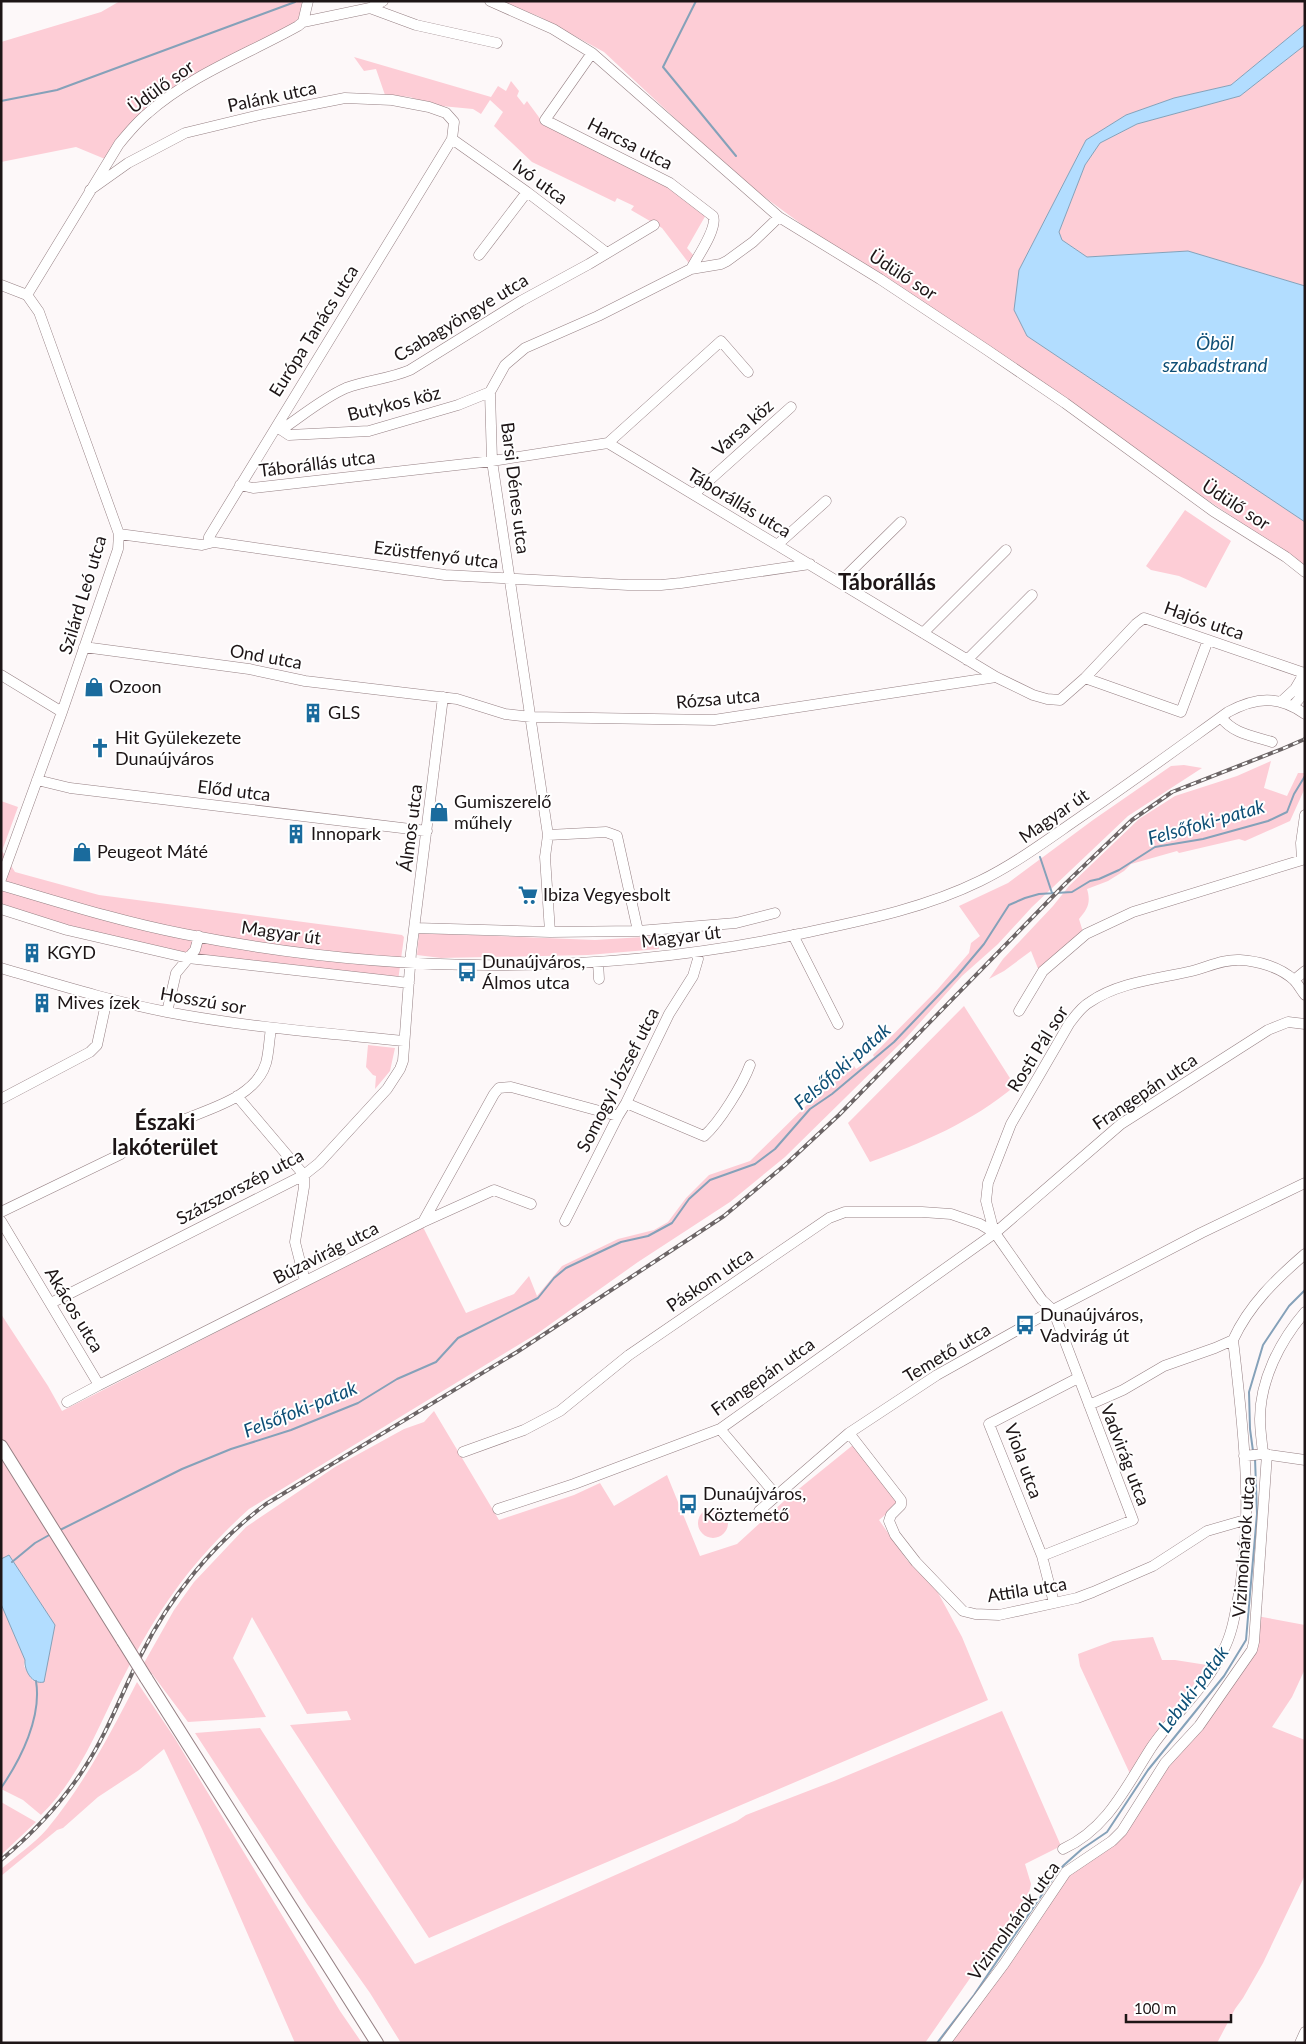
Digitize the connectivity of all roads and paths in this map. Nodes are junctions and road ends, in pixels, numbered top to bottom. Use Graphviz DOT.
graph roads {
  1 [pos="383,1"];
  2 [pos="490,1"];
  3 [pos="308,2"];
  4 [pos="370,8"];
  5 [pos="303,22"];
  6 [pos="497,43"];
  7 [pos="592,53"];
  8 [pos="452,139"];
  9 [pos="90,190"];
  10 [pos="527,192"];
  11 [pos="779,217"];
  12 [pos="654,225"];
  13 [pos="607,253"];
  14 [pos="480,255"];
  15 [pos="692,269"];
  16 [pos="1,284"];
  17 [pos="27,295"];
  18 [pos="748,372"];
  19 [pos="490,392"];
  20 [pos="791,407"];
  21 [pos="278,428"];
  22 [pos="608,443"];
  23 [pos="492,461"];
  24 [pos="240,485"];
  25 [pos="694,494"];
  26 [pos="826,501"];
  27 [pos="900,522"];
  28 [pos="119,534"];
  29 [pos="208,543"];
  30 [pos="777,545"];
  31 [pos="1006,550"];
  32 [pos="810,564"];
  33 [pos="1305,572"];
  34 [pos="511,580"];
  35 [pos="840,582"];
  36 [pos="1032,595"];
  37 [pos="922,634"];
  38 [pos="1208,640"];
  39 [pos="84,647"];
  40 [pos="967,660"];
  41 [pos="1304,673"];
  42 [pos="1,675"];
  43 [pos="996,677"];
  44 [pos="1085,678"];
  45 [pos="1298,691"];
  46 [pos="443,697"];
  47 [pos="1282,701"];
  48 [pos="1305,703"];
  49 [pos="1293,706"];
  50 [pos="62,712"];
  51 [pos="1305,714"];
  52 [pos="531,717"];
  53 [pos="1221,717"];
  54 [pos="1272,742"];
  55 [pos="37,780"];
  56 [pos="1305,814"];
  57 [pos="427,831"];
  58 [pos="548,835"];
  59 [pos="1303,862"];
  60 [pos="1,880"];
  61 [pos="1,886"];
  62 [pos="1,909"];
  63 [pos="775,913"];
  64 [pos="415,928"];
  65 [pos="638,931"];
  66 [pos="550,932"];
  67 [pos="793,935"];
  68 [pos="199,936"];
  69 [pos="696,953"];
  70 [pos="188,958"];
  71 [pos="598,962"];
  72 [pos="410,963"];
  73 [pos="1,968"];
  74 [pos="1305,971"];
  75 [pos="599,979"];
  76 [pos="1294,980"];
  77 [pos="409,983"];
  78 [pos="1305,995"];
  79 [pos="107,999"];
  80 [pos="1019,1011"];
  81 [pos="167,1012"];
  82 [pos="838,1024"];
  83 [pos="1305,1024"];
  84 [pos="271,1029"];
  85 [pos="404,1041"];
  86 [pos="750,1065"];
  87 [pos="237,1096"];
  88 [pos="1,1099"];
  89 [pos="626,1103"];
  90 [pos="618,1116"];
  91 [pos="183,1120"];
  92 [pos="120,1154"];
  93 [pos="304,1174"];
  94 [pos="1305,1183"];
  95 [pos="531,1204"];
  96 [pos="1,1212"];
  97 [pos="1,1221"];
  98 [pos="565,1221"];
  99 [pos="423,1222"];
  100 [pos="994,1233"];
  101 [pos="1305,1254"];
  102 [pos="305,1281"];
  103 [pos="51,1303"];
  104 [pos="1053,1310"];
  105 [pos="1305,1312"];
  106 [pos="1233,1340"];
  107 [pos="1078,1378"];
  108 [pos="99,1385"];
  109 [pos="67,1402"];
  110 [pos="1089,1405"];
  111 [pos="720,1429"];
  112 [pos="849,1434"];
  113 [pos="1,1446"];
  114 [pos="464,1452"];
  115 [pos="1265,1454"];
  116 [pos="1244,1456"];
  117 [pos="1305,1460"];
  118 [pos="776,1495"];
  119 [pos="498,1509"];
  120 [pos="759,1511"];
  121 [pos="1245,1520"];
  122 [pos="1042,1556"];
  123 [pos="1054,1603"];
  124 [pos="1063,1849"];
  125 [pos="1305,2032"];
  126 [pos="377,2043"];
  127 [pos="945,2043"];
  128 [pos="1300,2043"];
  1 -- 4 [label="street, Üdülő sor"];
  2 -- 7 [label="street, Üdülő sor"];
  3 -- 5 [label="street"];
  4 -- 5 [label="street, Üdülő sor"];
  4 -- 6 [label="street"];
  5 -- 9 [label="street, Üdülő sor"];
  7 -- 11 [label="street, Üdülő sor"];
  7 -- 15 [label="street, Harcsa utca"];
  8 -- 9 [label="street, Palánk utca"];
  8 -- 10 [label="street, Ivó utca"];
  8 -- 21 [label="street, Európa Tanács utca"];
  9 -- 17 [label="street, Üdülő sor"];
  10 -- 13 [label="street, Ivó utca"];
  10 -- 14 [label="street"];
  11 -- 15 [label="street"];
  11 -- 33 [label="street, Üdülő sor"];
  12 -- 13 [label="street, Csabagyöngye utca"];
  13 -- 21 [label="street, Csabagyöngye utca"];
  15 -- 19 [label="street"];
  16 -- 17 [label="street"];
  17 -- 28 [label="street, Szilárd Leó utca"];
  18 -- 22 [label="street"];
  19 -- 21 [label="street, Butykos köz"];
  19 -- 23 [label="street, Barsi Dénes utca"];
  20 -- 25 [label="street, Varsa köz"];
  21 -- 24 [label="street, Európa Tanács utca"];
  22 -- 23 [label="street, Táborállás utca"];
  22 -- 25 [label="street, Táborállás utca"];
  23 -- 24 [label="street, Táborállás utca"];
  23 -- 34 [label="street, Barsi Dénes utca"];
  24 -- 29 [label="street, Európa Tanács utca"];
  25 -- 30 [label="street, Táborállás utca"];
  26 -- 30 [label="street"];
  27 -- 35 [label="street"];
  28 -- 29 [label="street, Ezüstfenyő utca"];
  28 -- 39 [label="street, Szilárd Leó utca"];
  29 -- 34 [label="street, Ezüstfenyő utca"];
  30 -- 32 [label="street, Táborállás utca"];
  31 -- 37 [label="street"];
  32 -- 34 [label="street, Ezüstfenyő utca"];
  32 -- 35 [label="street, Táborállás utca"];
  34 -- 52 [label="street, Barsi Dénes utca"];
  35 -- 37 [label="street, Táborállás utca"];
  36 -- 40 [label="street"];
  37 -- 40 [label="street, Táborállás utca"];
  38 -- 41 [label="street, Hajós utca"];
  38 -- 44 [label="street, Hajós utca"];
  38 -- 44 [label="street"];
  39 -- 46 [label="street, Ond utca"];
  39 -- 50 [label="street, Szilárd Leó utca"];
  40 -- 43 [label="street, Táborállás utca"];
  41 -- 45 [label="street"];
  42 -- 50 [label="street"];
  43 -- 44 [label="street, Táborállás utca"];
  43 -- 52 [label="street, Rózsa utca"];
  45 -- 47 [label="street"];
  45 -- 48 [label="street"];
  45 -- 49 [label="street"];
  46 -- 52 [label="street, Rózsa utca"];
  46 -- 57 [label="street, Álmos utca"];
  47 -- 49 [label="street, Magyar út"];
  47 -- 53 [label="street, Magyar út"];
  49 -- 51 [label="street, Magyar út"];
  50 -- 55 [label="street, Szilárd Leó utca"];
  52 -- 58 [label="street, Barsi Dénes utca"];
  53 -- 54 [label="street"];
  53 -- 67 [label="street, Magyar út"];
  55 -- 57 [label="street, Előd utca"];
  55 -- 60 [label="street, Szilárd Leó utca"];
  56 -- 59 [label="street"];
  57 -- 64 [label="street, Álmos utca"];
  58 -- 65 [label="street, Magyar út"];
  58 -- 66 [label="street, Barsi Dénes utca"];
  59 -- 80 [label="street"];
  61 -- 68 [label="street, Magyar út"];
  62 -- 70 [label="street"];
  63 -- 65 [label="street, Magyar út"];
  64 -- 66 [label="street, Magyar út"];
  64 -- 72 [label="street, Álmos utca"];
  65 -- 66 [label="street, Magyar út"];
  67 -- 69 [label="street, Magyar út"];
  67 -- 82 [label="street"];
  68 -- 70 [label="street"];
  68 -- 72 [label="street, Magyar út"];
  69 -- 71 [label="street, Magyar út"];
  69 -- 89 [label="street, Somogyi József utca"];
  70 -- 77 [label="street"];
  70 -- 81 [label="street"];
  71 -- 72 [label="street, Magyar út"];
  71 -- 75 [label="street"];
  72 -- 77 [label="street, Százszorszép utca"];
  73 -- 79 [label="street, Hosszú sor"];
  74 -- 76 [label="street"];
  76 -- 78 [label="street, Rosti Pál sor"];
  76 -- 100 [label="street, Rosti Pál sor"];
  77 -- 85 [label="street, Százszorszép utca"];
  79 -- 81 [label="street, Hosszú sor"];
  79 -- 88 [label="street"];
  81 -- 84 [label="street, Hosszú sor"];
  83 -- 100 [label="street, Frangepán utca"];
  84 -- 85 [label="street, Hosszú sor"];
  84 -- 87 [label="street"];
  85 -- 93 [label="street, Százszorszép utca"];
  86 -- 89 [label="street"];
  87 -- 91 [label="street"];
  87 -- 93 [label="street"];
  89 -- 90 [label="street, Somogyi József utca"];
  90 -- 98 [label="street, Somogyi József utca"];
  90 -- 99 [label="street"];
  92 -- 96 [label="street"];
  93 -- 102 [label="street"];
  93 -- 103 [label="street, Százszorszép utca"];
  94 -- 104 [label="street, Temető utca"];
  95 -- 99 [label="street"];
  97 -- 103 [label="street, Akácos utca"];
  99 -- 102 [label="street, Búzavirág utca"];
  100 -- 104 [label="street"];
  100 -- 111 [label="street, Frangepán utca"];
  100 -- 114 [label="street, Páskom utca"];
  101 -- 106 [label="street"];
  102 -- 108 [label="street, Búzavirág utca"];
  103 -- 108 [label="street, Akácos utca"];
  104 -- 107 [label="street, Vadvirág utca"];
  104 -- 112 [label="street, Temető utca"];
  105 -- 115 [label="street, Vizimolnárok utca"];
  106 -- 110 [label="street"];
  106 -- 116 [label="street"];
  107 -- 110 [label="street, Vadvirág utca"];
  107 -- 122 [label="street, Viola utca"];
  108 -- 109 [label="street"];
  110 -- 122 [label="street, Vadvirág utca"];
  111 -- 118 [label="street"];
  111 -- 119 [label="street, Frangepán utca"];
  112 -- 118 [label="street, Temető utca"];
  112 -- 123 [label="street, Attila utca"];
  113 -- 126 [label="main road, bridge"];
  115 -- 116 [label="street"];
  115 -- 117 [label="street"];
  115 -- 127 [label="street, Vizimolnárok utca"];
  116 -- 121 [label="street"];
  118 -- 120 [label="street, Temető utca"];
  121 -- 123 [label="street, Attila utca"];
  121 -- 124 [label="street"];
  122 -- 123 [label="street, Viola utca"];
  125 -- 128 [label="street"];
}
